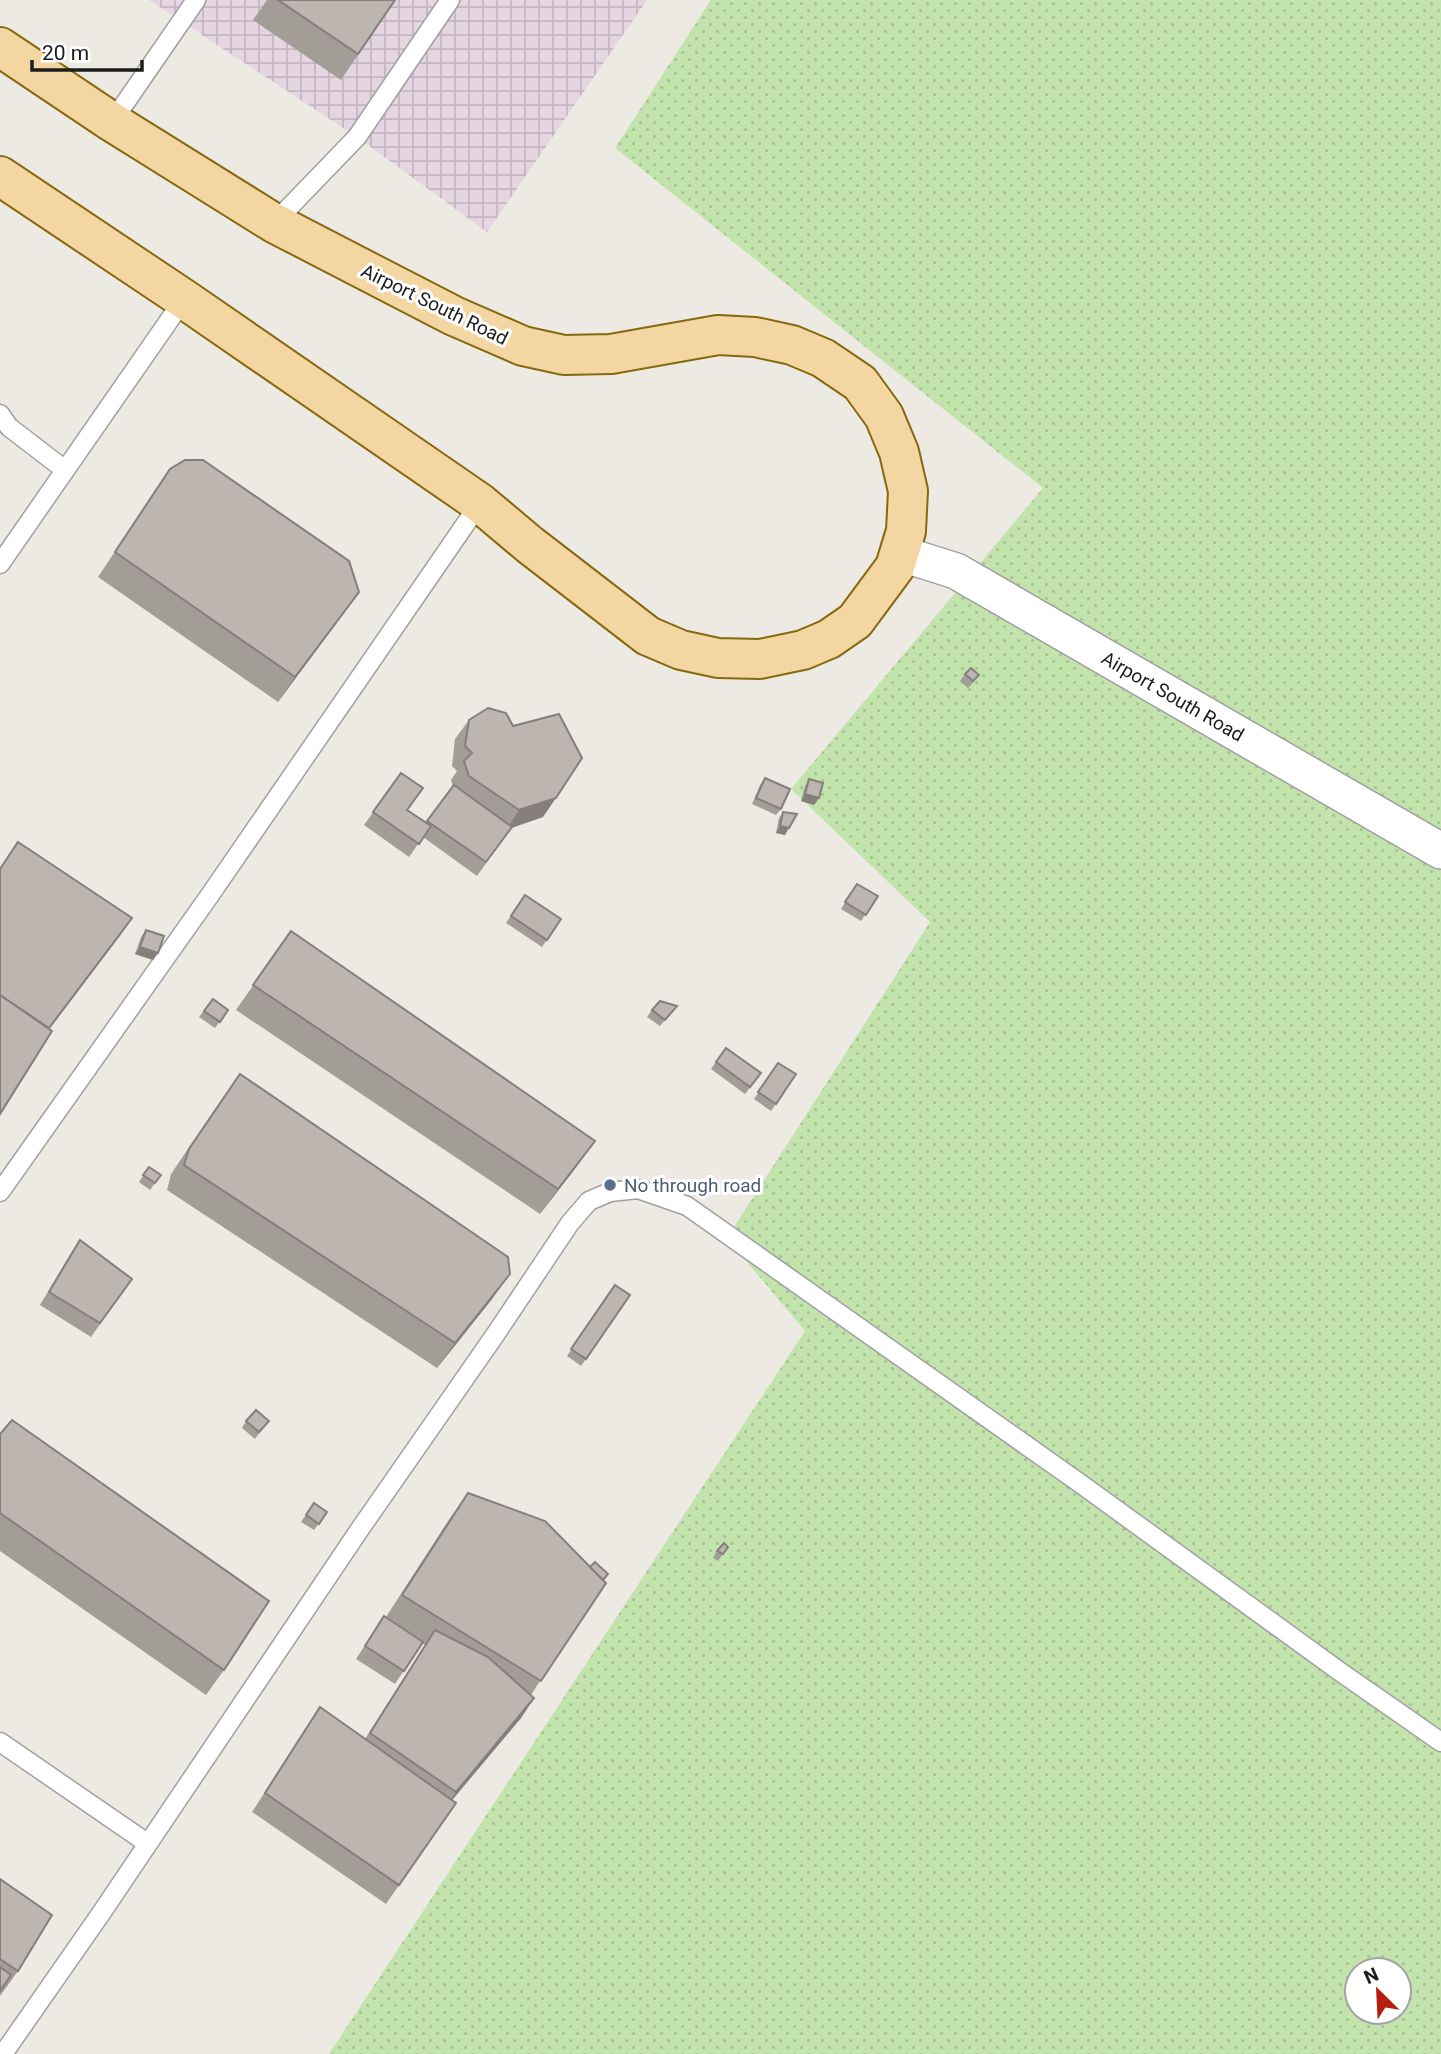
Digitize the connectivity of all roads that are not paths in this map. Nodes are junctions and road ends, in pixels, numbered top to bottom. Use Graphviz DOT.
graph roads {
  1 [pos="197,0"];
  2 [pos="450,0"];
  3 [pos="0,47"];
  4 [pos="112,122"];
  5 [pos="0,176"];
  6 [pos="275,223"];
  7 [pos="184,299"];
  8 [pos="0,414"];
  9 [pos="65,470"];
  10 [pos="480,503"];
  11 [pos="899,553"];
  12 [pos="0,564"];
  13 [pos="1441,851"];
  14 [pos="0,1192"];
  15 [pos="0,1742"];
  16 [pos="1441,1742"];
  17 [pos="147,1843"];
  18 [pos="3,2054"];
  1 -- 4 [label="lane"];
  2 -- 6 [label="lane"];
  3 -- 4 [label="main road, Airport South Road"];
  4 -- 6 [label="main road, Airport South Road"];
  5 -- 7 [label="main road, Airport South Road"];
  6 -- 11 [label="main road, Airport South Road"];
  7 -- 9 [label="lane"];
  7 -- 10 [label="main road, Airport South Road"];
  8 -- 9 [label="lane"];
  9 -- 12 [label="lane"];
  10 -- 11 [label="main road, Airport South Road"];
  10 -- 14 [label="lane"];
  11 -- 13 [label="street, Airport South Road"];
  15 -- 17 [label="lane"];
  16 -- 17 [label="lane"];
  17 -- 18 [label="lane"];
}
